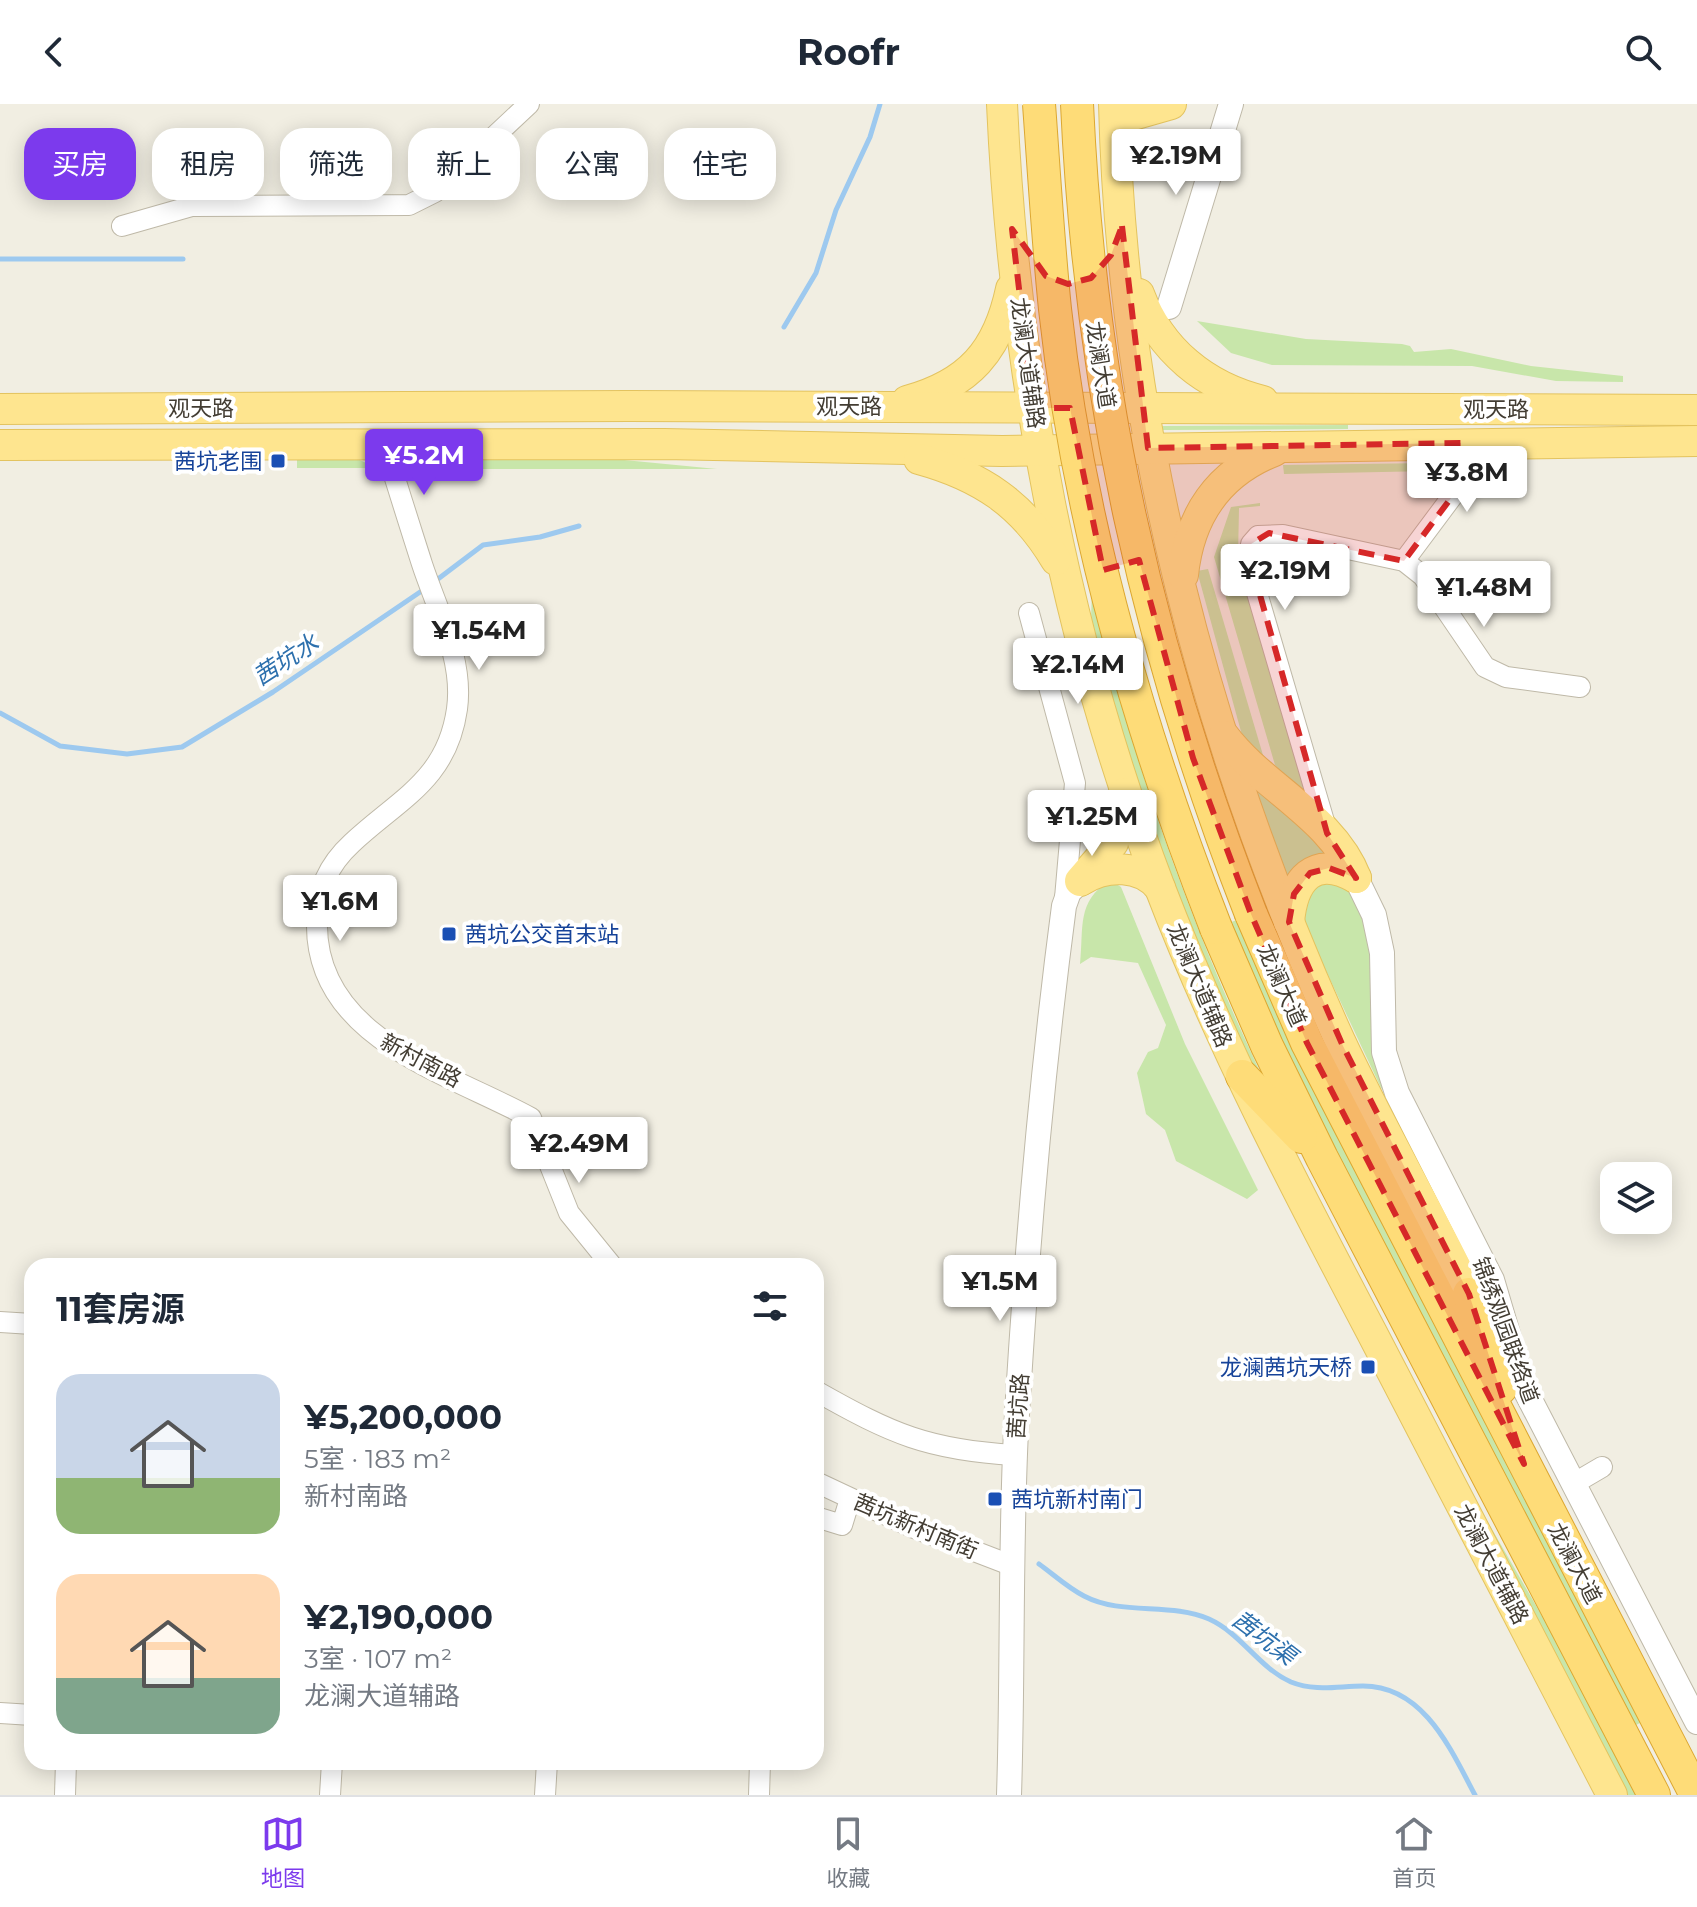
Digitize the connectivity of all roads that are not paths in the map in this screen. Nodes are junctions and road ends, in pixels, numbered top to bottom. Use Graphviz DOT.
graph roads {
  1 [pos="529,104"];
  2 [pos="1002,104"];
  3 [pos="1039,104"];
  4 [pos="1077,104"];
  5 [pos="1171,104"];
  6 [pos="1231,104"];
  7 [pos="1114,112"];
  8 [pos="122,226"];
  9 [pos="1012,229"];
  10 [pos="1123,233"];
  11 [pos="1014,259"];
  12 [pos="1169,307"];
  13 [pos="873,406"];
  14 [pos="1033,408"];
  15 [pos="1143,408"];
  16 [pos="1297,408"];
  17 [pos="0,409"];
  18 [pos="1697,410"];
  19 [pos="1697,441"];
  20 [pos="384,442"];
  21 [pos="1461,443"];
  22 [pos="0,445"];
  23 [pos="1283,447"];
  24 [pos="861,448"];
  25 [pos="1148,448"];
  26 [pos="1041,450"];
  27 [pos="1404,561"];
  28 [pos="1069,587"];
  29 [pos="1183,591"];
  30 [pos="1029,613"];
  31 [pos="1077,622"];
  32 [pos="1580,687"];
  33 [pos="1218,728"];
  34 [pos="1121,776"];
  35 [pos="1327,833"];
  36 [pos="1356,878"];
  37 [pos="1160,888"];
  38 [pos="1072,894"];
  39 [pos="1289,922"];
  40 [pos="1242,1076"];
  41 [pos="1322,1158"];
  42 [pos="606,1258"];
  43 [pos="1469,1294"];
  44 [pos="0,1322"];
  45 [pos="24,1324"];
  46 [pos="824,1395"];
  47 [pos="1015,1455"];
  48 [pos="1524,1464"];
  49 [pos="1602,1467"];
  50 [pos="1573,1484"];
  51 [pos="824,1486"];
  52 [pos="850,1499"];
  53 [pos="824,1519"];
  54 [pos="1013,1566"];
  55 [pos="0,1713"];
  56 [pos="24,1714"];
  57 [pos="1697,1722"];
  58 [pos="66,1770"];
  59 [pos="332,1770"];
  60 [pos="547,1770"];
  61 [pos="760,1770"];
  62 [pos="65,1795"];
  63 [pos="330,1795"];
  64 [pos="545,1795"];
  65 [pos="759,1795"];
  66 [pos="1009,1795"];
  67 [pos="1612,1795"];
  68 [pos="1654,1795"];
  69 [pos="1696,1795"];
  1 -- 8 [label="street"];
  2 -- 9 [label="main road, 龙澜大道辅路"];
  3 -- 41 [label="highway, 龙澜大道, bridge"];
  4 -- 48 [label="highway, 龙澜大道, bridge"];
  5 -- 7 [label="main road"];
  6 -- 12 [label="street"];
  7 -- 10 [label="main road"];
  9 -- 10 [label="main road"];
  9 -- 11 [label="main road, 龙澜大道辅路"];
  10 -- 15 [label="main road"];
  10 -- 16 [label="main road"];
  11 -- 13 [label="main road"];
  11 -- 14 [label="main road, 龙澜大道辅路"];
  13 -- 14 [label="main road, 观天路"];
  13 -- 17 [label="main road, 观天路"];
  14 -- 15 [label="main road, 观天路"];
  14 -- 26 [label="main road, 龙澜大道辅路"];
  15 -- 16 [label="main road, 观天路"];
  15 -- 25 [label="main road"];
  16 -- 18 [label="main road, 观天路"];
  19 -- 21 [label="main road, 观天路"];
  20 -- 22 [label="main road, 观天路"];
  20 -- 24 [label="main road, 观天路"];
  20 -- 42 [label="street, 新村南路"];
  21 -- 23 [label="main road, 观天路"];
  21 -- 27 [label="street"];
  23 -- 25 [label="main road, 观天路"];
  23 -- 29 [label="main road"];
  24 -- 26 [label="main road, 观天路"];
  24 -- 28 [label="main road"];
  25 -- 26 [label="main road, 观天路"];
  25 -- 29 [label="main road"];
  26 -- 28 [label="main road, 龙澜大道辅路"];
  27 -- 32 [label="street"];
  27 -- 35 [label="street"];
  28 -- 31 [label="main road, 龙澜大道辅路"];
  29 -- 31 [label="main road"];
  29 -- 33 [label="main road"];
  30 -- 38 [label="street"];
  31 -- 34 [label="main road, 龙澜大道辅路"];
  33 -- 35 [label="main road"];
  33 -- 39 [label="main road"];
  34 -- 37 [label="main road, 龙澜大道辅路"];
  34 -- 38 [label="main road"];
  35 -- 36 [label="main road"];
  36 -- 39 [label="main road"];
  36 -- 50 [label="street, 锦绣观园联络道"];
  37 -- 38 [label="main road"];
  37 -- 40 [label="main road, 龙澜大道辅路"];
  38 -- 47 [label="street, 茜坑路"];
  39 -- 43 [label="main road"];
  40 -- 41 [label="highway"];
  40 -- 67 [label="main road, 龙澜大道辅路"];
  41 -- 68 [label="highway, 龙澜大道"];
  43 -- 48 [label="highway"];
  44 -- 45 [label="street"];
  46 -- 47 [label="street"];
  47 -- 54 [label="street, 茜坑路"];
  48 -- 69 [label="highway, 龙澜大道"];
  49 -- 50 [label="street"];
  50 -- 57 [label="street, 锦绣观园联络道"];
  51 -- 52 [label="street, 茜坑新村南街"];
  52 -- 53 [label="street"];
  52 -- 54 [label="street, 茜坑新村南街"];
  54 -- 66 [label="street, 茜坑路"];
  55 -- 56 [label="street"];
  58 -- 62 [label="street"];
  59 -- 63 [label="street"];
  60 -- 64 [label="street"];
  61 -- 65 [label="street"];
}
